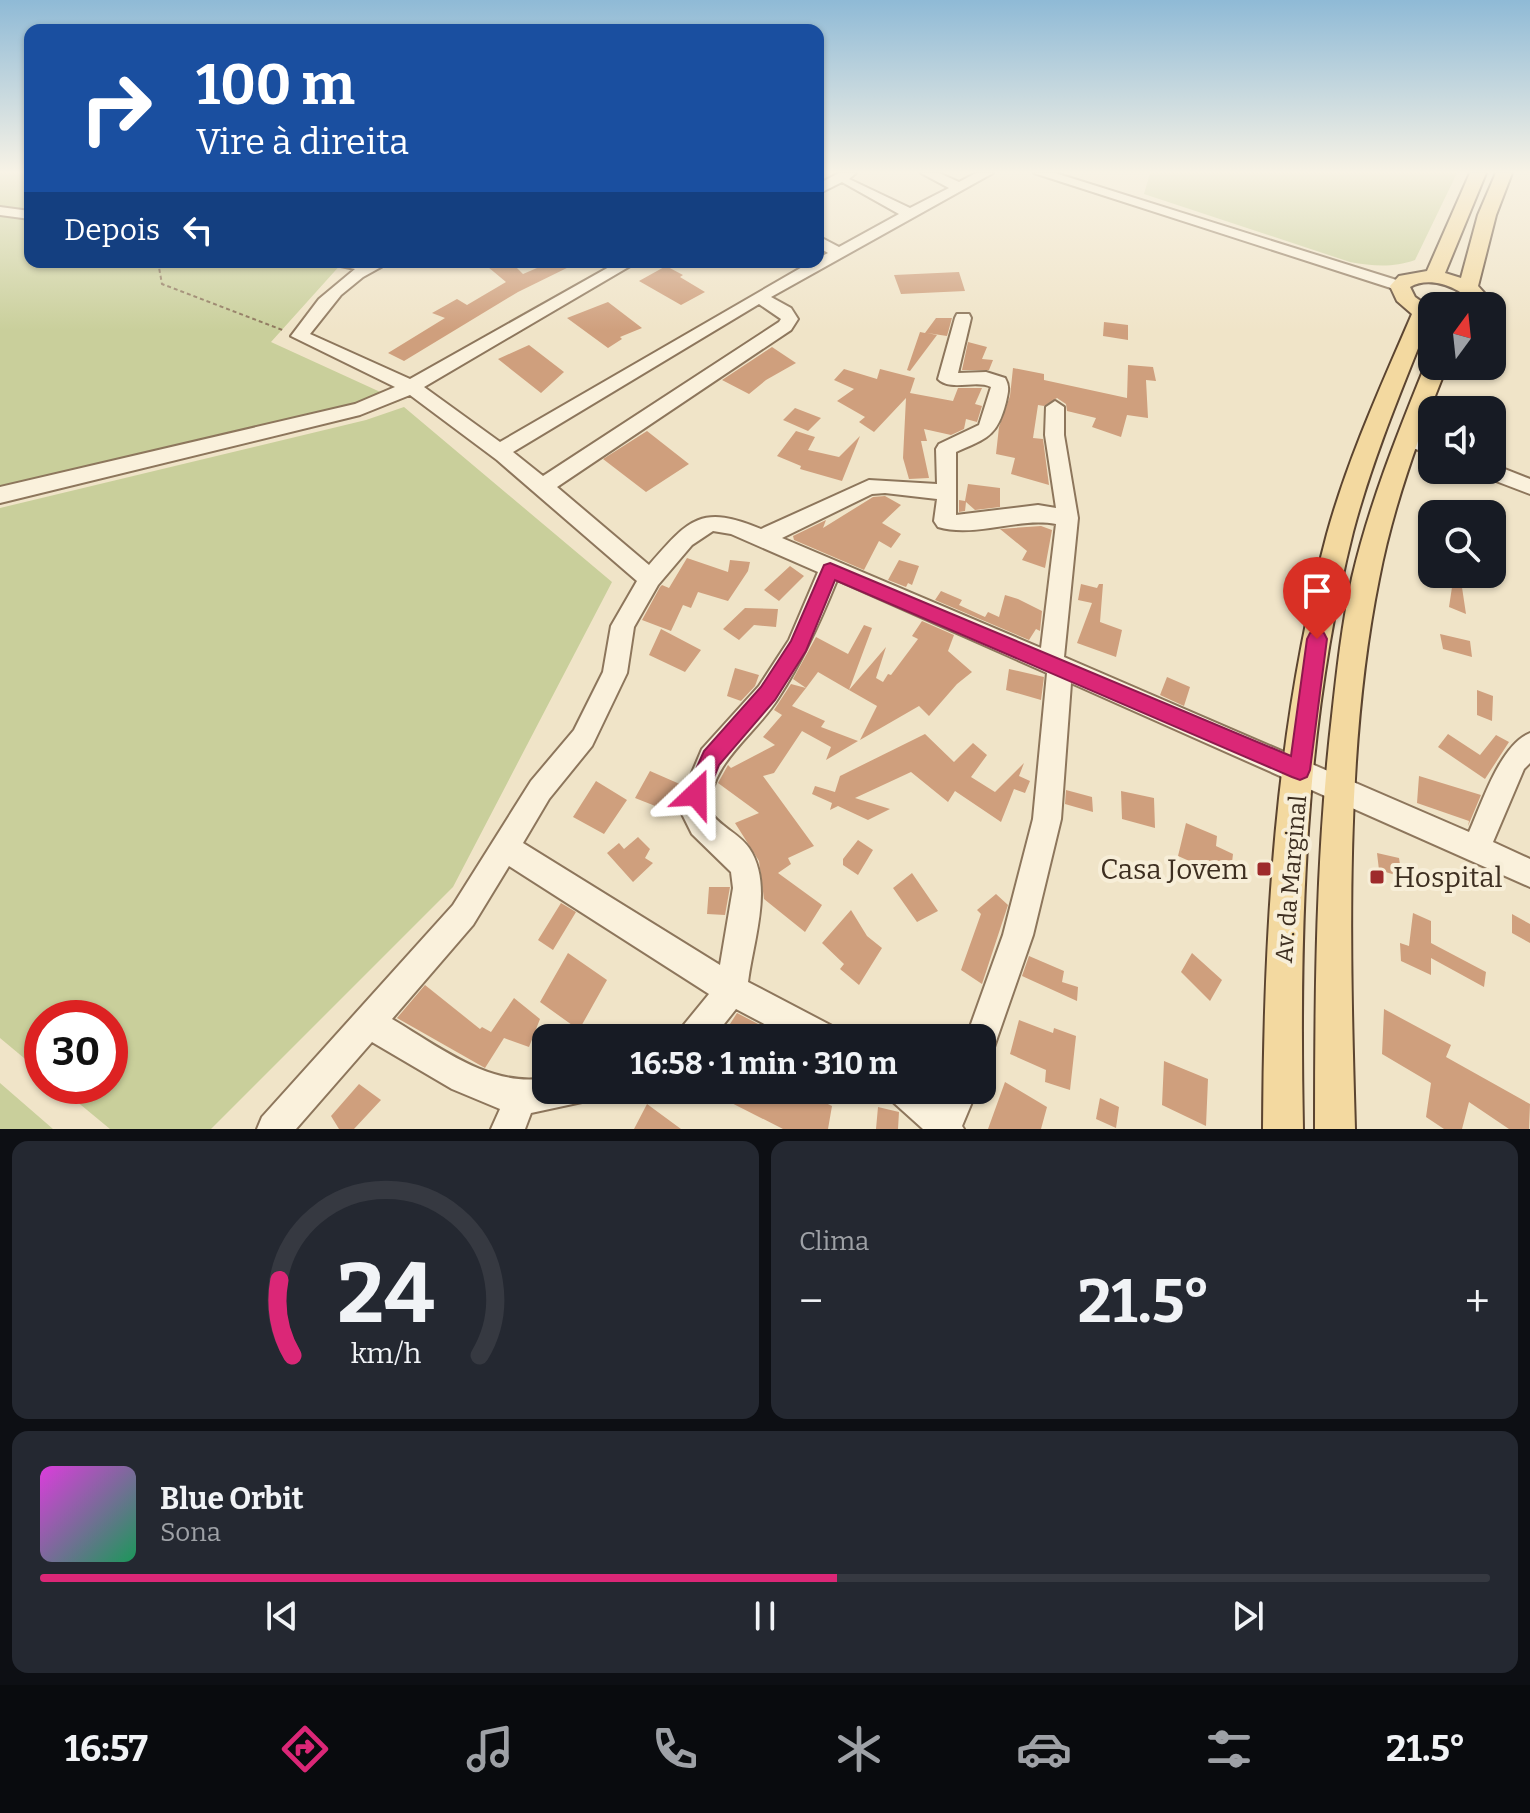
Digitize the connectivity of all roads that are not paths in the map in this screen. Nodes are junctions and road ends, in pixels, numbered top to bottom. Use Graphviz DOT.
graph roads {
  1 [pos="889,226"];
  2 [pos="1208,226"];
  3 [pos="1456,226"];
  4 [pos="1484,226"];
  5 [pos="824,244"];
  6 [pos="839,253"];
  7 [pos="824,262"];
  8 [pos="367,268"];
  9 [pos="619,268"];
  10 [pos="814,268"];
  11 [pos="1434,277"];
  12 [pos="1400,286"];
  13 [pos="1468,288"];
  14 [pos="1474,292"];
  15 [pos="762,299"];
  16 [pos="1418,307"];
  17 [pos="963,318"];
  18 [pos="1418,336"];
  19 [pos="411,387"];
  20 [pos="1055,407"];
  21 [pos="1418,448"];
  22 [pos="498,452"];
  23 [pos="1506,478"];
  24 [pos="543,486"];
  25 [pos="1530,487"];
  26 [pos="948,493"];
  27 [pos="0,495"];
  28 [pos="1067,518"];
  29 [pos="761,539"];
  30 [pos="830,570"];
  31 [pos="650,579"];
  32 [pos="1055,666"];
  33 [pos="1530,745"];
  34 [pos="1300,770"];
  35 [pos="1341,788"];
  36 [pos="505,848"];
  37 [pos="1475,850"];
  38 [pos="1530,873"];
  39 [pos="731,990"];
  40 [pos="369,1023"];
  41 [pos="704,1024"];
  42 [pos="796,1024"];
  43 [pos="987,1024"];
  44 [pos="532,1095"];
  45 [pos="521,1097"];
  46 [pos="920,1104"];
  47 [pos="955,1104"];
  48 [pos="946,1128"];
  49 [pos="274,1129"];
  50 [pos="508,1129"];
  51 [pos="1283,1129"];
  52 [pos="1335,1129"];
  1 -- 6 [label="street"];
  2 -- 12 [label="street"];
  3 -- 11 [label="main road"];
  4 -- 13 [label="main road"];
  5 -- 6 [label="street"];
  6 -- 7 [label="street"];
  8 -- 19 [label="street"];
  9 -- 19 [label="street"];
  10 -- 15 [label="street"];
  11 -- 12 [label="main road"];
  11 -- 13 [label="main road"];
  12 -- 16 [label="main road"];
  13 -- 14 [label="main road"];
  15 -- 22 [label="street"];
  15 -- 24 [label="street"];
  17 -- 26 [label="street"];
  18 -- 34 [label="main road, Av. da Marginal"];
  19 -- 22 [label="street"];
  19 -- 27 [label="street"];
  20 -- 28 [label="street"];
  21 -- 35 [label="main road, Av. da Marginal"];
  22 -- 24 [label="street"];
  23 -- 25 [label="street"];
  24 -- 31 [label="street"];
  26 -- 28 [label="street"];
  26 -- 29 [label="street"];
  28 -- 32 [label="street"];
  29 -- 30 [label="street"];
  29 -- 31 [label="street"];
  30 -- 32 [label="street"];
  30 -- 39 [label="street"];
  31 -- 36 [label="street"];
  32 -- 34 [label="street"];
  32 -- 43 [label="street"];
  33 -- 37 [label="street"];
  34 -- 35 [label="street"];
  34 -- 51 [label="main road, Av. da Marginal"];
  35 -- 37 [label="street"];
  35 -- 52 [label="main road, Av. da Marginal"];
  36 -- 39 [label="street"];
  36 -- 40 [label="street"];
  37 -- 38 [label="street"];
  39 -- 41 [label="street"];
  39 -- 42 [label="street"];
  40 -- 45 [label="street"];
  40 -- 49 [label="street"];
  44 -- 45 [label="street"];
  45 -- 50 [label="street"];
  46 -- 48 [label="street"];
  47 -- 48 [label="street"];
}
